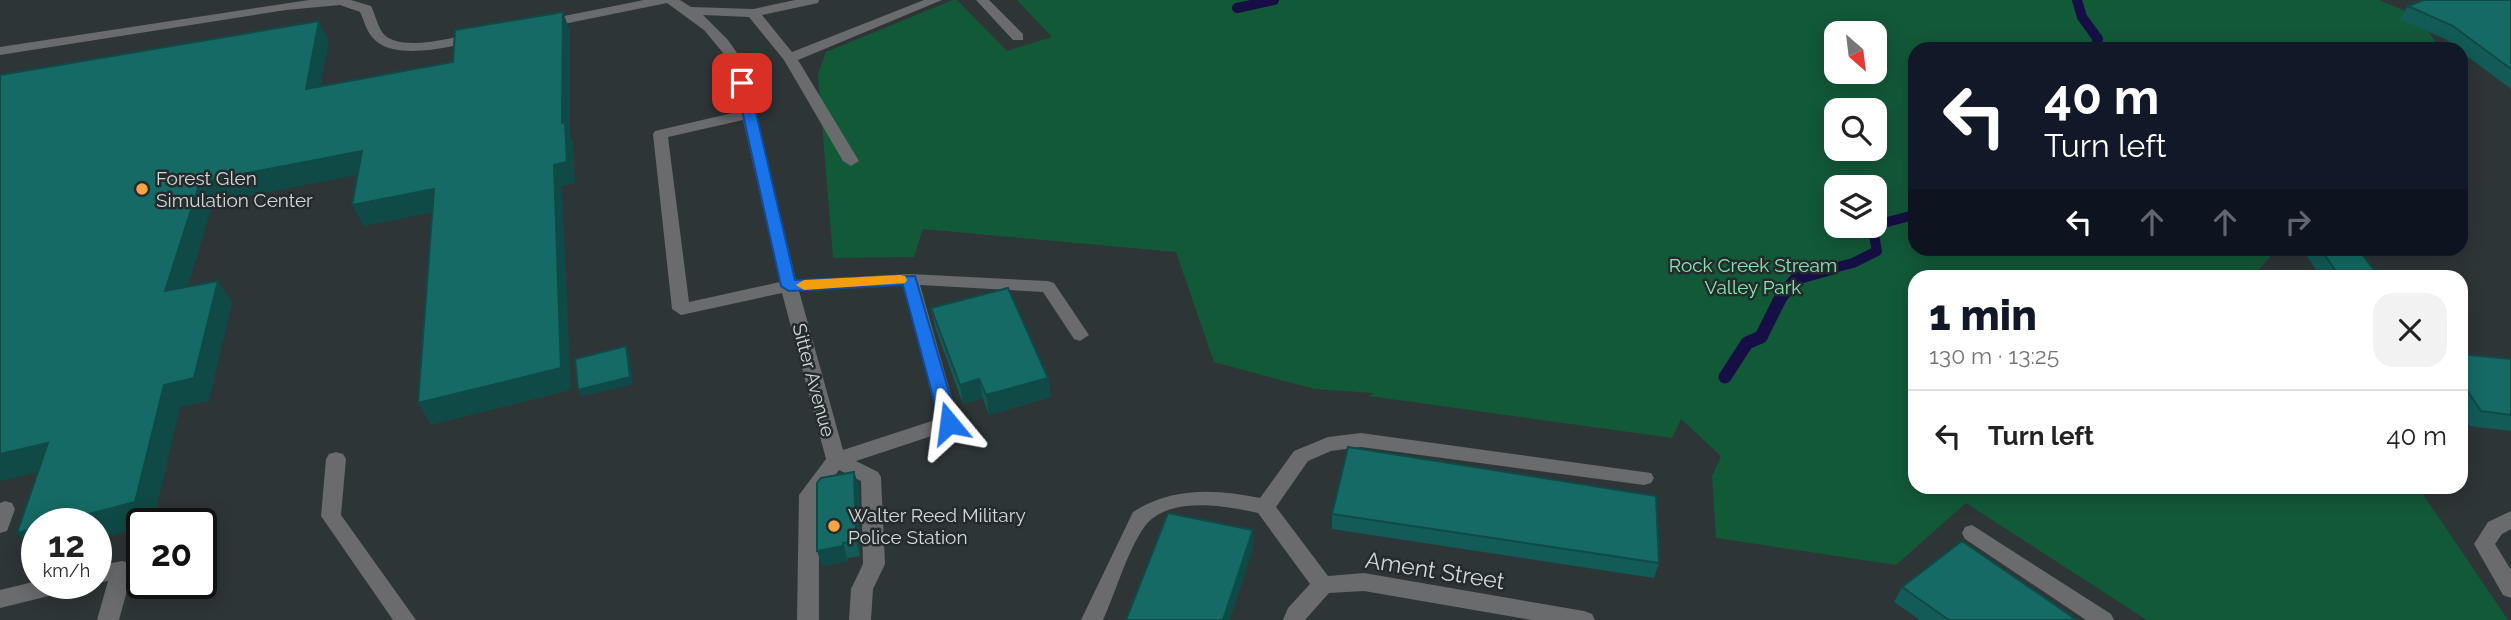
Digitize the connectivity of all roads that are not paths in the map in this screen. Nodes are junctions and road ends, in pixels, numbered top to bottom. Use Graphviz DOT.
graph roads {
  1 [pos="664,0"];
  2 [pos="671,0"];
  3 [pos="813,0"];
  4 [pos="936,0"];
  5 [pos="982,0"];
  6 [pos="690,11"];
  7 [pos="753,13"];
  8 [pos="536,25"];
  9 [pos="497,33"];
  10 [pos="1018,37"];
  11 [pos="0,51"];
  12 [pos="790,58"];
  13 [pos="749,114"];
  14 [pos="851,160"];
  15 [pos="910,279"];
  16 [pos="789,286"];
  17 [pos="1080,335"];
  18 [pos="336,459"];
  19 [pos="836,460"];
  20 [pos="1644,478"];
  21 [pos="1265,507"];
  22 [pos="2511,519"];
  23 [pos="1972,533"];
  24 [pos="112,571"];
  25 [pos="1323,585"];
  26 [pos="2511,589"];
  27 [pos="21,594"];
  28 [pos="0,599"];
  29 [pos="108,620"];
  30 [pos="405,620"];
  31 [pos="808,620"];
  32 [pos="860,620"];
  33 [pos="1092,620"];
  34 [pos="1294,620"];
  35 [pos="1584,620"];
  36 [pos="2103,620"];
  1 -- 8 [label="street"];
  2 -- 6 [label="street, Sitter Avenue"];
  3 -- 7 [label="street"];
  4 -- 12 [label="street"];
  5 -- 10 [label="street"];
  6 -- 7 [label="street"];
  6 -- 13 [label="street, Sitter Avenue"];
  7 -- 12 [label="street"];
  9 -- 11 [label="street"];
  12 -- 14 [label="street"];
  13 -- 16 [label="street, Sitter Avenue"];
  13 -- 16 [label="street"];
  15 -- 16 [label="street"];
  15 -- 17 [label="street"];
  15 -- 19 [label="street"];
  16 -- 19 [label="street, Sitter Avenue"];
  18 -- 30 [label="street"];
  19 -- 31 [label="street, Sitter Avenue"];
  19 -- 32 [label="street, Sitter Avenue"];
  20 -- 21 [label="street"];
  21 -- 25 [label="street"];
  21 -- 33 [label="street"];
  22 -- 26 [label="street"];
  23 -- 36 [label="street"];
  24 -- 29 [label="street"];
  25 -- 34 [label="street"];
  25 -- 35 [label="street, Ament Street"];
  27 -- 28 [label="street"];
}
